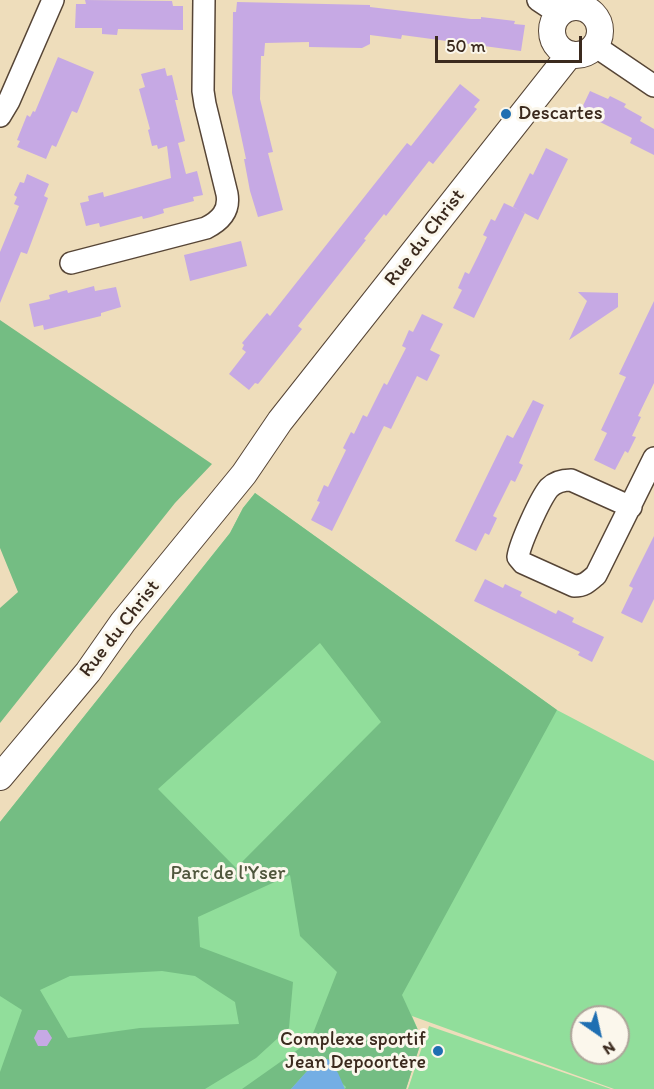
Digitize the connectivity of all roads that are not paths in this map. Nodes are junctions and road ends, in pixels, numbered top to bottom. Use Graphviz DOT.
graph roads {
  1 [pos="53,0"];
  2 [pos="204,0"];
  3 [pos="538,0"];
  4 [pos="602,8"];
  5 [pos="559,14"];
  6 [pos="595,46"];
  7 [pos="570,54"];
  8 [pos="654,86"];
  9 [pos="0,116"];
  10 [pos="71,263"];
  11 [pos="280,421"];
  12 [pos="654,458"];
  13 [pos="631,507"];
  14 [pos="0,761"];
  15 [pos="0,777"];
  1 -- 9 [label="street"];
  2 -- 10 [label="street"];
  3 -- 5 [label="street"];
  4 -- 5 [label="street"];
  4 -- 6 [label="street"];
  5 -- 7 [label="street"];
  6 -- 7 [label="street"];
  6 -- 8 [label="street"];
  7 -- 11 [label="street, Rue du Christ"];
  11 -- 14 [label="street, Rue du Christ"];
  11 -- 15 [label="street, Rue du Christ"];
  12 -- 13 [label="street"];
  13 -- 13 [label="street"];
}
